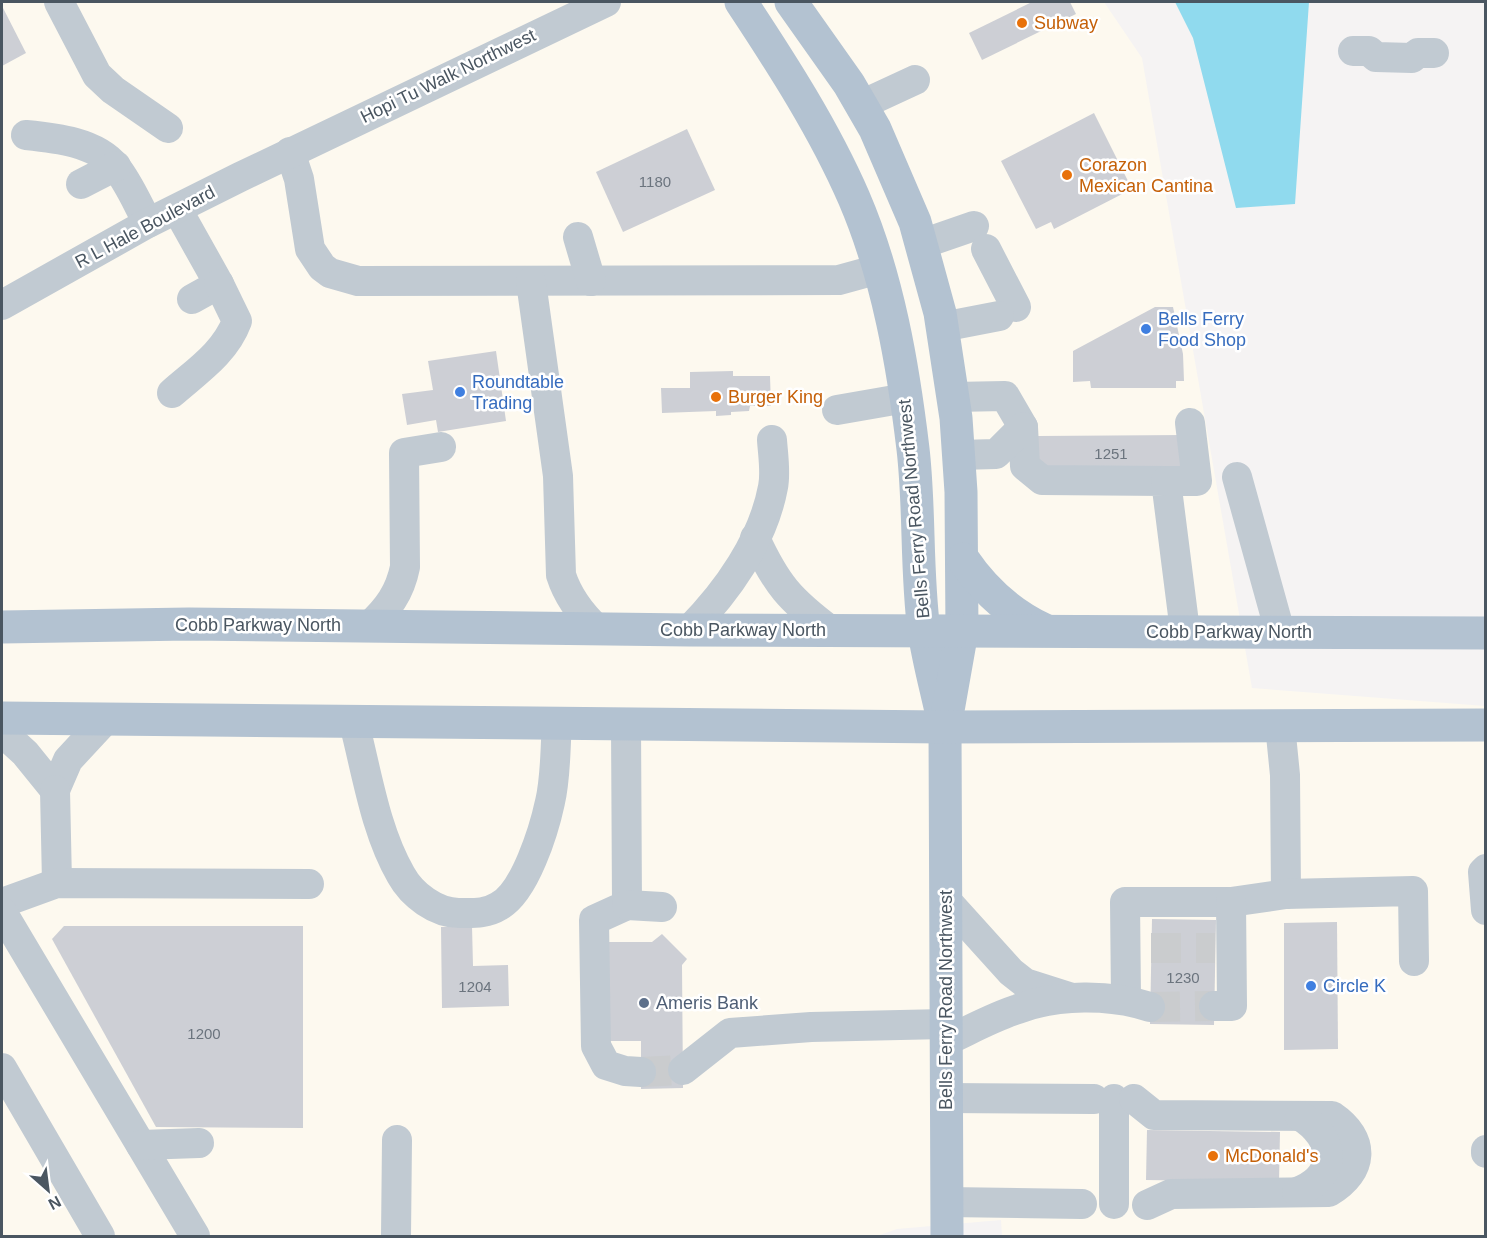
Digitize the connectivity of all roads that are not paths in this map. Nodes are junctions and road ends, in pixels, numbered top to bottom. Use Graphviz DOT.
graph roads {
  1 [pos="59,2"];
  2 [pos="606,2"];
  3 [pos="741,2"];
  4 [pos="791,2"];
  5 [pos="1361,51"];
  6 [pos="1426,53"];
  7 [pos="915,80"];
  8 [pos="861,105"];
  9 [pos="168,128"];
  10 [pos="27,135"];
  11 [pos="290,152"];
  12 [pos="116,166"];
  13 [pos="81,184"];
  14 [pos="177,209"];
  15 [pos="148,223"];
  16 [pos="578,237"];
  17 [pos="922,244"];
  18 [pos="879,269"];
  19 [pos="591,281"];
  20 [pos="531,282"];
  21 [pos="219,285"];
  22 [pos="192,299"];
  23 [pos="2,305"];
  24 [pos="942,327"];
  25 [pos="172,393"];
  26 [pos="906,398"];
  27 [pos="953,398"];
  28 [pos="837,410"];
  29 [pos="1190,423"];
  30 [pos="1023,427"];
  31 [pos="772,440"];
  32 [pos="441,447"];
  33 [pos="959,455"];
  34 [pos="1237,477"];
  35 [pos="1166,481"];
  36 [pos="755,538"];
  37 [pos="963,559"];
  38 [pos="369,626"];
  39 [pos="2,627"];
  40 [pos="597,629"];
  41 [pos="689,630"];
  42 [pos="830,630"];
  43 [pos="924,630"];
  44 [pos="962,631"];
  45 [pos="1047,631"];
  46 [pos="1185,631"];
  47 [pos="1280,632"];
  48 [pos="1485,633"];
  49 [pos="2,718"];
  50 [pos="106,719"];
  51 [pos="354,723"];
  52 [pos="557,724"];
  53 [pos="1485,724"];
  54 [pos="1280,725"];
  55 [pos="626,726"];
  56 [pos="945,727"];
  57 [pos="2,732"];
  58 [pos="55,790"];
  59 [pos="1485,869"];
  60 [pos="57,883"];
  61 [pos="309,884"];
  62 [pos="1286,894"];
  63 [pos="945,899"];
  64 [pos="1231,902"];
  65 [pos="2,903"];
  66 [pos="627,905"];
  67 [pos="662,907"];
  68 [pos="1485,910"];
  69 [pos="2,912"];
  70 [pos="1414,961"];
  71 [pos="1078,999"];
  72 [pos="1214,1006"];
  73 [pos="946,1032"];
  74 [pos="2,1068"];
  75 [pos="683,1070"];
  76 [pos="641,1072"];
  77 [pos="946,1098"];
  78 [pos="1114,1099"];
  79 [pos="397,1140"];
  80 [pos="199,1143"];
  81 [pos="141,1145"];
  82 [pos="947,1202"];
  83 [pos="1082,1204"];
  84 [pos="1114,1204"];
  85 [pos="1147,1205"];
  86 [pos="100,1236"];
  87 [pos="195,1236"];
  88 [pos="396,1236"];
  89 [pos="947,1236"];
  1 -- 9 [label="street"];
  2 -- 11 [label="street, Hopi Tu Walk Northwest"];
  3 -- 18 [label="main road, Bells Ferry Road Northwest"];
  4 -- 8 [label="main road, Bells Ferry Road Northwest"];
  5 -- 6 [label="street"];
  7 -- 8 [label="street"];
  8 -- 17 [label="main road, Bells Ferry Road Northwest"];
  10 -- 12 [label="street"];
  11 -- 14 [label="street, R L Hale Boulevard"];
  11 -- 20 [label="street"];
  12 -- 13 [label="street"];
  12 -- 15 [label="street"];
  14 -- 15 [label="street, R L Hale Boulevard"];
  14 -- 21 [label="street"];
  15 -- 23 [label="street, R L Hale Boulevard"];
  16 -- 19 [label="street"];
  17 -- 24 [label="main road, Bells Ferry Road Northwest"];
  17 -- 24 [label="street"];
  18 -- 19 [label="street"];
  18 -- 26 [label="main road, Bells Ferry Road Northwest"];
  19 -- 20 [label="street"];
  20 -- 40 [label="street"];
  21 -- 22 [label="street"];
  21 -- 25 [label="street"];
  24 -- 27 [label="main road, Bells Ferry Road Northwest"];
  26 -- 28 [label="street"];
  26 -- 43 [label="main road, Bells Ferry Road Northwest"];
  27 -- 30 [label="street"];
  27 -- 33 [label="main road, Bells Ferry Road Northwest"];
  29 -- 35 [label="street"];
  30 -- 33 [label="street"];
  30 -- 35 [label="street"];
  31 -- 36 [label="street"];
  32 -- 38 [label="street"];
  33 -- 37 [label="main road, Bells Ferry Road Northwest"];
  34 -- 47 [label="street"];
  35 -- 46 [label="street"];
  36 -- 41 [label="street"];
  36 -- 42 [label="street"];
  37 -- 44 [label="main road, Bells Ferry Road Northwest"];
  37 -- 45 [label="main road"];
  38 -- 39 [label="main road, Cobb Parkway North"];
  38 -- 40 [label="main road, Cobb Parkway North"];
  40 -- 41 [label="main road, Cobb Parkway North"];
  41 -- 42 [label="main road, Cobb Parkway North"];
  42 -- 43 [label="main road, Cobb Parkway North"];
  43 -- 44 [label="main road, Cobb Parkway North"];
  43 -- 56 [label="main road, Bells Ferry Road Northwest"];
  44 -- 45 [label="main road, Cobb Parkway North"];
  44 -- 56 [label="main road, Bells Ferry Road Northwest"];
  45 -- 46 [label="main road, Cobb Parkway North"];
  46 -- 47 [label="main road, Cobb Parkway North"];
  47 -- 48 [label="main road, Cobb Parkway North"];
  49 -- 50 [label="main road"];
  50 -- 51 [label="main road"];
  50 -- 58 [label="street"];
  51 -- 52 [label="main road"];
  51 -- 52 [label="street"];
  52 -- 55 [label="main road"];
  53 -- 54 [label="main road"];
  54 -- 56 [label="main road"];
  54 -- 62 [label="street"];
  55 -- 56 [label="main road"];
  55 -- 66 [label="street"];
  56 -- 63 [label="main road, Bells Ferry Road Northwest"];
  57 -- 58 [label="street"];
  58 -- 60 [label="street"];
  59 -- 68 [label="street"];
  60 -- 61 [label="street"];
  60 -- 65 [label="street"];
  62 -- 64 [label="street"];
  62 -- 70 [label="street"];
  63 -- 71 [label="street"];
  63 -- 73 [label="main road, Bells Ferry Road Northwest"];
  64 -- 71 [label="street"];
  64 -- 72 [label="street"];
  66 -- 67 [label="street"];
  66 -- 76 [label="street"];
  69 -- 81 [label="street"];
  71 -- 73 [label="street"];
  73 -- 75 [label="street"];
  73 -- 77 [label="main road, Bells Ferry Road Northwest"];
  74 -- 86 [label="street"];
  77 -- 78 [label="street"];
  77 -- 82 [label="main road, Bells Ferry Road Northwest"];
  78 -- 84 [label="street"];
  78 -- 85 [label="street"];
  79 -- 88 [label="street"];
  80 -- 81 [label="street"];
  81 -- 87 [label="street"];
  82 -- 83 [label="street"];
  82 -- 89 [label="main road, Bells Ferry Road Northwest"];
}
